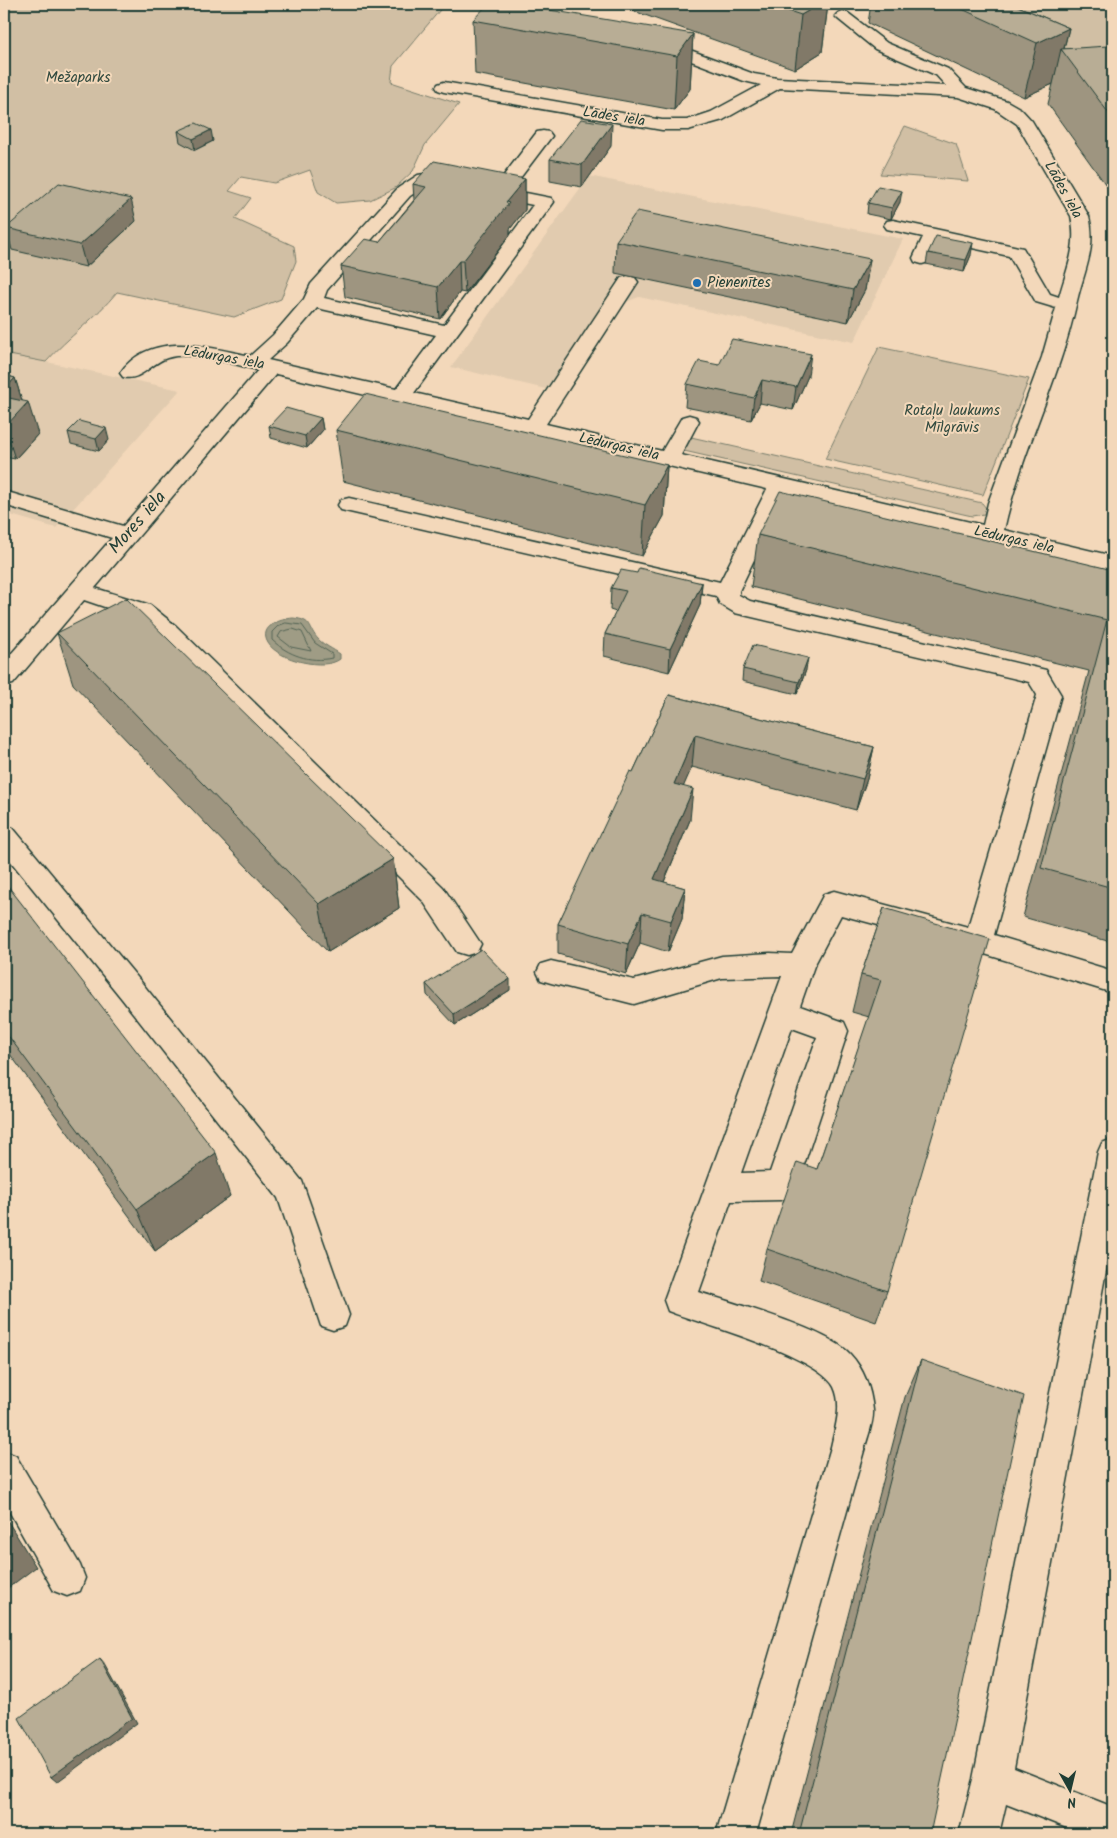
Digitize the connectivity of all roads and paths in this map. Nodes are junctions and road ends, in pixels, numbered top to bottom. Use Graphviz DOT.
graph roads {
  1 [pos="843,16"];
  2 [pos="644,38"];
  3 [pos="777,83"];
  4 [pos="444,87"];
  5 [pos="960,92"];
  6 [pos="543,136"];
  7 [pos="500,193"];
  8 [pos="893,225"];
  9 [pos="934,232"];
  10 [pos="922,258"];
  11 [pos="628,282"];
  12 [pos="312,301"];
  13 [pos="1067,305"];
  14 [pos="448,332"];
  15 [pos="263,365"];
  16 [pos="130,373"];
  17 [pos="401,396"];
  18 [pos="689,421"];
  19 [pos="533,427"];
  20 [pos="668,459"];
  21 [pos="780,484"];
  22 [pos="4,498"];
  23 [pos="349,505"];
  24 [pos="127,534"];
  25 [pos="992,534"];
  26 [pos="1113,563"];
  27 [pos="80,591"];
  28 [pos="727,591"];
  29 [pos="4,678"];
  30 [pos="4,835"];
  31 [pos="978,941"];
  32 [pos="467,944"];
  33 [pos="800,966"];
  34 [pos="551,972"];
  35 [pos="1113,982"];
  36 [pos="784,1012"];
  37 [pos="1112,1168"];
  38 [pos="721,1188"];
  39 [pos="333,1315"];
  40 [pos="4,1468"];
  41 [pos="67,1578"];
  42 [pos="992,1779"];
  43 [pos="1113,1827"];
  44 [pos="736,1834"];
  45 [pos="980,1834"];
  1 -- 5 [label="street"];
  2 -- 3 [label="street, Lādes iela"];
  3 -- 4 [label="street, Lādes iela"];
  3 -- 5 [label="street, Lādes iela"];
  5 -- 13 [label="street, Lādes iela"];
  6 -- 7 [label="street"];
  7 -- 12 [label="street, Mores iela"];
  7 -- 14 [label="street, Mores iela"];
  8 -- 9 [label="street"];
  9 -- 10 [label="street"];
  9 -- 13 [label="street"];
  11 -- 19 [label="street"];
  12 -- 14 [label="street"];
  12 -- 15 [label="street, Mores iela"];
  13 -- 25 [label="street, Lādes iela"];
  14 -- 17 [label="street"];
  15 -- 16 [label="street, Lēdurgas iela"];
  15 -- 17 [label="street, Lēdurgas iela"];
  15 -- 24 [label="street, Mores iela"];
  17 -- 19 [label="street, Lēdurgas iela"];
  18 -- 20 [label="street"];
  19 -- 20 [label="street, Lēdurgas iela"];
  20 -- 21 [label="street, Lēdurgas iela"];
  21 -- 25 [label="street, Lēdurgas iela"];
  21 -- 28 [label="street"];
  22 -- 24 [label="street"];
  23 -- 28 [label="street"];
  24 -- 27 [label="street, Mores iela"];
  25 -- 26 [label="street, Lēdurgas iela"];
  27 -- 29 [label="street, Mores iela"];
  27 -- 32 [label="street"];
  28 -- 31 [label="street"];
  30 -- 39 [label="street"];
  31 -- 33 [label="street"];
  31 -- 35 [label="street"];
  33 -- 34 [label="street"];
  33 -- 36 [label="street"];
  36 -- 38 [label="street"];
  36 -- 38 [label="street"];
  37 -- 42 [label="street"];
  38 -- 44 [label="street"];
  40 -- 41 [label="street"];
  42 -- 43 [label="street"];
  42 -- 45 [label="street"];
}
